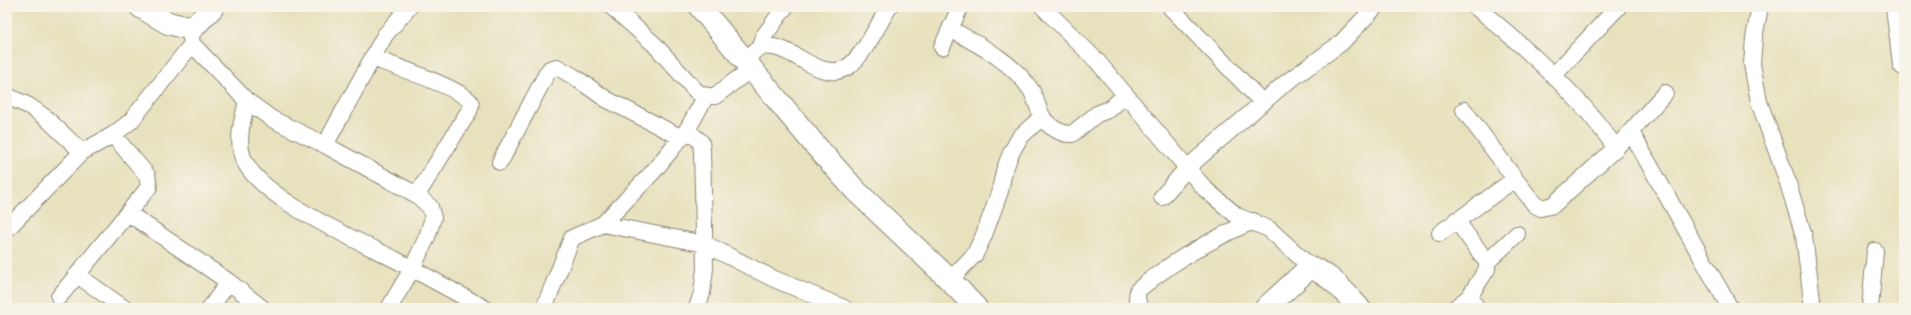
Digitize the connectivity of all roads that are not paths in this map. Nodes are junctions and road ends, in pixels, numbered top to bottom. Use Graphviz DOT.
graph roads {
  1 [pos="141,7"];
  2 [pos="212,7"];
  3 [pos="409,7"];
  4 [pos="612,7"];
  5 [pos="700,7"];
  6 [pos="786,7"];
  7 [pos="889,7"];
  8 [pos="960,7"];
  9 [pos="1043,7"];
  10 [pos="1170,7"];
  11 [pos="1375,7"];
  12 [pos="1476,7"];
  13 [pos="1618,7"];
  14 [pos="1760,7"];
  15 [pos="1900,18"];
  16 [pos="950,29"];
  17 [pos="192,37"];
  18 [pos="942,47"];
  19 [pos="372,58"];
  20 [pos="752,59"];
  21 [pos="1904,64"];
  22 [pos="1554,75"];
  23 [pos="1665,93"];
  24 [pos="1125,95"];
  25 [pos="7,96"];
  26 [pos="706,96"];
  27 [pos="247,101"];
  28 [pos="1263,103"];
  29 [pos="1464,110"];
  30 [pos="1042,117"];
  31 [pos="1631,132"];
  32 [pos="685,134"];
  33 [pos="113,135"];
  34 [pos="325,145"];
  35 [pos="1616,148"];
  36 [pos="82,152"];
  37 [pos="500,162"];
  38 [pos="1187,168"];
  39 [pos="1515,179"];
  40 [pos="417,195"];
  41 [pos="1162,197"];
  42 [pos="128,213"];
  43 [pos="1456,220"];
  44 [pos="1253,221"];
  45 [pos="603,224"];
  46 [pos="7,229"];
  47 [pos="1440,232"];
  48 [pos="1517,234"];
  49 [pos="704,244"];
  50 [pos="1875,251"];
  51 [pos="1487,262"];
  52 [pos="1312,268"];
  53 [pos="412,269"];
  54 [pos="77,275"];
  55 [pos="950,280"];
  56 [pos="229,282"];
  57 [pos="59,296"];
  58 [pos="1473,303"];
  59 [pos="545,307"];
  60 [pos="124,308"];
  61 [pos="210,308"];
  62 [pos="262,308"];
  63 [pos="389,308"];
  64 [pos="484,308"];
  65 [pos="697,308"];
  66 [pos="844,308"];
  67 [pos="976,308"];
  68 [pos="1140,308"];
  69 [pos="1266,308"];
  70 [pos="1359,308"];
  71 [pos="1455,308"];
  72 [pos="1730,308"];
  73 [pos="1813,308"];
  74 [pos="1870,308"];
  1 -- 17 [label="street"];
  2 -- 17 [label="street"];
  3 -- 19 [label="street"];
  4 -- 26 [label="street"];
  5 -- 20 [label="street"];
  6 -- 20 [label="street"];
  7 -- 20 [label="street"];
  8 -- 16 [label="street"];
  9 -- 24 [label="street"];
  10 -- 28 [label="street"];
  11 -- 28 [label="street"];
  12 -- 22 [label="street"];
  13 -- 22 [label="street"];
  14 -- 73 [label="street"];
  15 -- 21 [label="street"];
  16 -- 18 [label="street"];
  16 -- 30 [label="street"];
  17 -- 27 [label="street"];
  17 -- 33 [label="street"];
  19 -- 34 [label="street"];
  19 -- 40 [label="street"];
  20 -- 26 [label="street"];
  20 -- 55 [label="street"];
  22 -- 35 [label="street"];
  23 -- 31 [label="street"];
  24 -- 30 [label="street"];
  24 -- 38 [label="street"];
  25 -- 36 [label="street"];
  26 -- 32 [label="street"];
  27 -- 34 [label="street"];
  27 -- 53 [label="street"];
  28 -- 38 [label="street"];
  29 -- 39 [label="street"];
  30 -- 55 [label="street"];
  31 -- 35 [label="street"];
  31 -- 72 [label="street"];
  32 -- 37 [label="street"];
  32 -- 45 [label="street"];
  32 -- 49 [label="street"];
  33 -- 36 [label="street"];
  33 -- 42 [label="street"];
  34 -- 40 [label="street"];
  35 -- 39 [label="street"];
  36 -- 46 [label="street"];
  38 -- 41 [label="street"];
  38 -- 44 [label="street"];
  39 -- 43 [label="street"];
  40 -- 53 [label="street"];
  42 -- 54 [label="street"];
  42 -- 56 [label="street"];
  43 -- 47 [label="street"];
  43 -- 51 [label="street"];
  44 -- 52 [label="street"];
  44 -- 68 [label="street"];
  45 -- 49 [label="street"];
  45 -- 59 [label="street"];
  48 -- 51 [label="street"];
  49 -- 65 [label="street"];
  49 -- 66 [label="street"];
  50 -- 74 [label="street"];
  51 -- 58 [label="street"];
  52 -- 69 [label="street"];
  52 -- 70 [label="street"];
  53 -- 63 [label="street"];
  53 -- 64 [label="street"];
  54 -- 57 [label="street"];
  54 -- 60 [label="street"];
  55 -- 67 [label="street"];
  56 -- 61 [label="street"];
  56 -- 62 [label="street"];
  58 -- 71 [label="street"];
}
